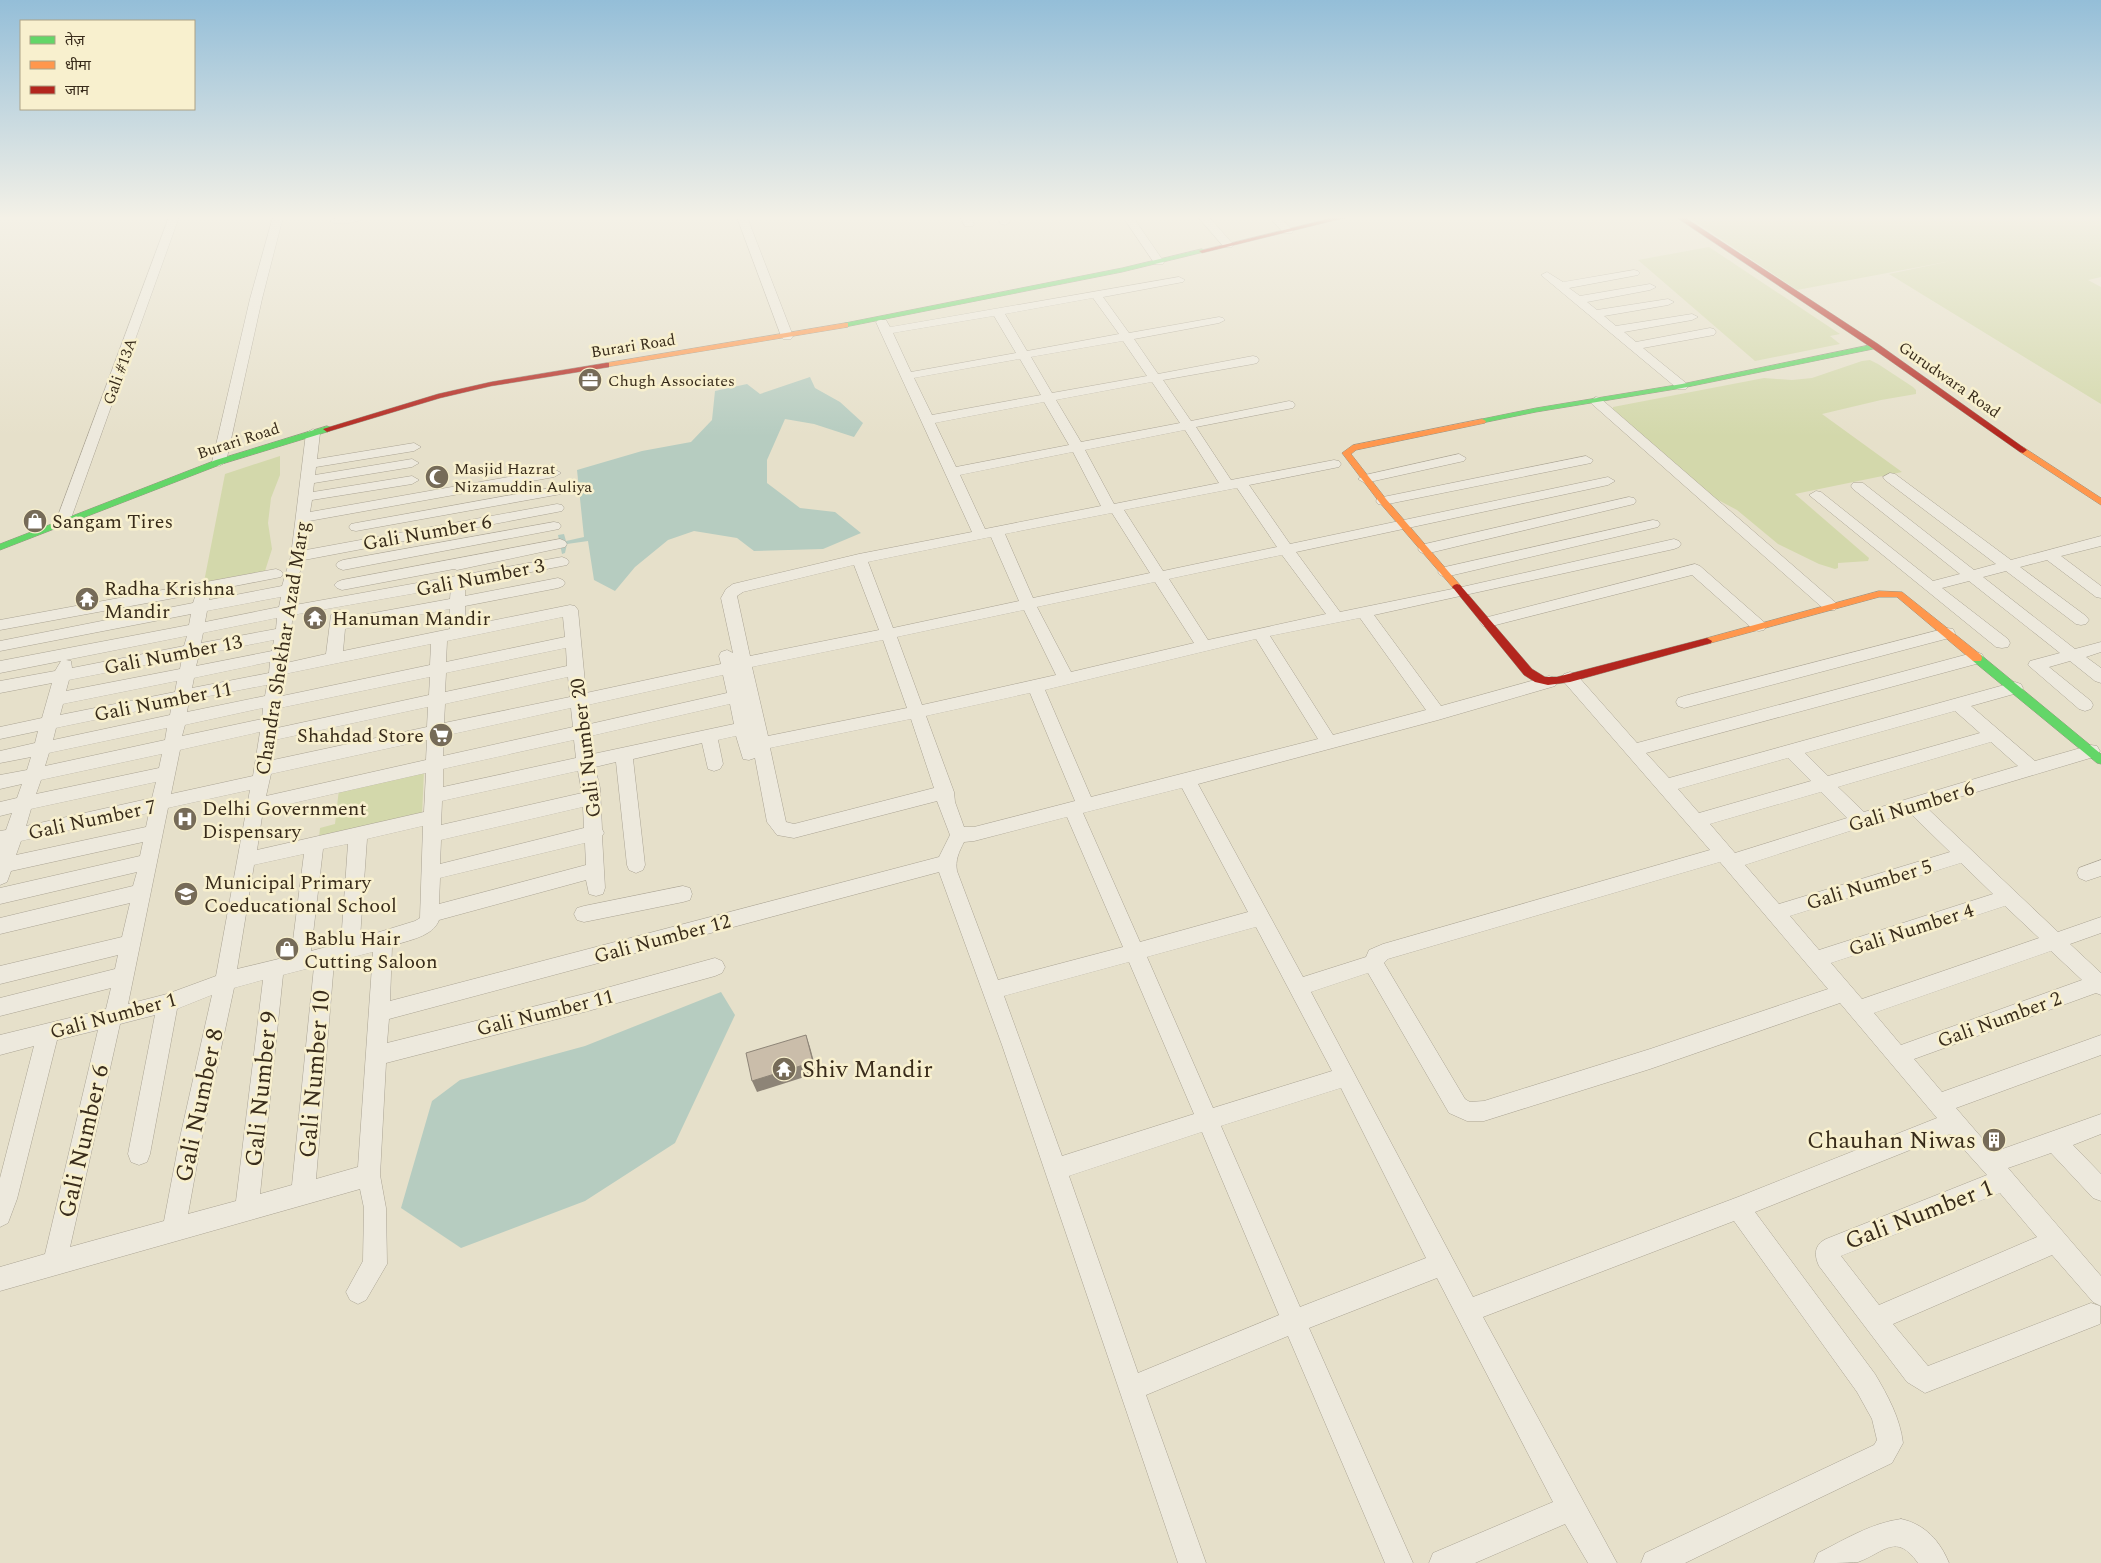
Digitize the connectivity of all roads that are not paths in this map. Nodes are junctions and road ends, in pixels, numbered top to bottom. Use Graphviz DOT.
graph roads {
  1 [pos="147,290"];
  2 [pos="258,290"];
  3 [pos="771,290"];
  4 [pos="1020,290"];
  5 [pos="1120,290"];
  6 [pos="1565,290"];
  7 [pos="1634,290"];
  8 [pos="1789,290"];
  9 [pos="1096,294"];
  10 [pos="1578,300"];
  11 [pos="1668,302"];
  12 [pos="998,312"];
  13 [pos="1596,314"];
  14 [pos="1692,317"];
  15 [pos="880,318"];
  16 [pos="1219,320"];
  17 [pos="1615,330"];
  18 [pos="886,331"];
  19 [pos="1710,332"];
  20 [pos="787,336"];
  21 [pos="1125,336"];
  22 [pos="1634,346"];
  23 [pos="1875,346"];
  24 [pos="1022,355"];
  25 [pos="1253,360"];
  26 [pos="907,376"];
  27 [pos="1156,378"];
  28 [pos="1682,386"];
  29 [pos="1048,398"];
  30 [pos="1596,401"];
  31 [pos="1289,406"];
  32 [pos="928,420"];
  33 [pos="1188,425"];
  34 [pos="313,433"];
  35 [pos="414,447"];
  36 [pos="1078,447"];
  37 [pos="1460,458"];
  38 [pos="1586,460"];
  39 [pos="220,462"];
  40 [pos="412,463"];
  41 [pos="1334,464"];
  42 [pos="308,472"];
  43 [pos="952,472"];
  44 [pos="554,473"];
  45 [pos="1890,477"];
  46 [pos="1365,479"];
  47 [pos="412,480"];
  48 [pos="1608,481"];
  49 [pos="1234,484"];
  50 [pos="1858,486"];
  51 [pos="458,491"];
  52 [pos="556,491"];
  53 [pos="1816,495"];
  54 [pos="306,497"];
  55 [pos="1383,501"];
  56 [pos="1629,501"];
  57 [pos="2101,502"];
  58 [pos="557,508"];
  59 [pos="1113,508"];
  60 [pos="357,509"];
  61 [pos="458,509"];
  62 [pos="303,518"];
  63 [pos="62,524"];
  64 [pos="1403,524"];
  65 [pos="1653,524"];
  66 [pos="457,526"];
  67 [pos="554,526"];
  68 [pos="356,527"];
  69 [pos="989,533"];
  70 [pos="2101,541"];
  71 [pos="457,544"];
  72 [pos="560,544"];
  73 [pos="1674,544"];
  74 [pos="2086,545"];
  75 [pos="349,546"];
  76 [pos="0,547"];
  77 [pos="1285,548"];
  78 [pos="1425,549"];
  79 [pos="2048,554"];
  80 [pos="298,556"];
  81 [pos="2101,556"];
  82 [pos="859,559"];
  83 [pos="562,562"];
  84 [pos="457,563"];
  85 [pos="343,565"];
  86 [pos="2008,565"];
  87 [pos="1445,572"];
  88 [pos="276,574"];
  89 [pos="1970,575"];
  90 [pos="1158,576"];
  91 [pos="456,582"];
  92 [pos="558,583"];
  93 [pos="342,585"];
  94 [pos="1931,586"];
  95 [pos="289,590"];
  96 [pos="1462,592"];
  97 [pos="2101,592"];
  98 [pos="201,600"];
  99 [pos="457,602"];
  100 [pos="340,603"];
  101 [pos="1028,604"];
  102 [pos="1830,606"];
  103 [pos="82,610"];
  104 [pos="286,611"];
  105 [pos="1364,612"];
  106 [pos="1336,617"];
  107 [pos="2081,620"];
  108 [pos="1488,622"];
  109 [pos="0,625"];
  110 [pos="338,625"];
  111 [pos="1759,626"];
  112 [pos="196,629"];
  113 [pos="75,631"];
  114 [pos="283,633"];
  115 [pos="458,633"];
  116 [pos="1260,633"];
  117 [pos="1947,633"];
  118 [pos="888,634"];
  119 [pos="440,637"];
  120 [pos="573,641"];
  121 [pos="2002,643"];
  122 [pos="0,646"];
  123 [pos="1204,647"];
  124 [pos="2101,647"];
  125 [pos="190,651"];
  126 [pos="67,654"];
  127 [pos="2073,655"];
  128 [pos="334,658"];
  129 [pos="1976,658"];
  130 [pos="733,662"];
  131 [pos="0,666"];
  132 [pos="278,668"];
  133 [pos="438,670"];
  134 [pos="575,670"];
  135 [pos="186,674"];
  136 [pos="62,675"];
  137 [pos="2101,677"];
  138 [pos="1570,678"];
  139 [pos="1066,679"];
  140 [pos="1549,682"];
  141 [pos="1035,686"];
  142 [pos="0,687"];
  143 [pos="2015,688"];
  144 [pos="736,697"];
  145 [pos="181,698"];
  146 [pos="56,699"];
  147 [pos="437,701"];
  148 [pos="578,701"];
  149 [pos="273,702"];
  150 [pos="1684,702"];
  151 [pos="1958,704"];
  152 [pos="2085,705"];
  153 [pos="917,712"];
  154 [pos="1438,714"];
  155 [pos="176,720"];
  156 [pos="49,723"];
  157 [pos="743,728"];
  158 [pos="268,730"];
  159 [pos="582,731"];
  160 [pos="436,732"];
  161 [pos="0,733"];
  162 [pos="1994,735"];
  163 [pos="709,736"];
  164 [pos="1329,742"];
  165 [pos="171,746"];
  166 [pos="42,749"];
  167 [pos="755,749"];
  168 [pos="1633,750"];
  169 [pos="1792,750"];
  170 [pos="624,755"];
  171 [pos="2096,756"];
  172 [pos="0,757"];
  173 [pos="585,763"];
  174 [pos="714,764"];
  175 [pos="434,765"];
  176 [pos="2033,769"];
  177 [pos="166,773"];
  178 [pos="33,775"];
  179 [pos="262,775"];
  180 [pos="1187,780"];
  181 [pos="0,782"];
  182 [pos="1825,784"];
  183 [pos="1665,786"];
  184 [pos="945,792"];
  185 [pos="433,796"];
  186 [pos="592,798"];
  187 [pos="23,804"];
  188 [pos="160,804"];
  189 [pos="255,805"];
  190 [pos="1079,807"];
  191 [pos="0,809"];
  192 [pos="1919,811"];
  193 [pos="1696,821"];
  194 [pos="1861,821"];
  195 [pos="436,825"];
  196 [pos="154,832"];
  197 [pos="594,833"];
  198 [pos="358,834"];
  199 [pos="959,835"];
  200 [pos="6,838"];
  201 [pos="314,844"];
  202 [pos="1964,855"];
  203 [pos="1728,858"];
  204 [pos="245,860"];
  205 [pos="148,862"];
  206 [pos="946,863"];
  207 [pos="636,865"];
  208 [pos="1,870"];
  209 [pos="442,871"];
  210 [pos="142,892"];
  211 [pos="683,894"];
  212 [pos="0,896"];
  213 [pos="2008,897"];
  214 [pos="1774,912"];
  215 [pos="430,914"];
  216 [pos="584,914"];
  217 [pos="1261,917"];
  218 [pos="2101,925"];
  219 [pos="0,926"];
  220 [pos="383,941"];
  221 [pos="2053,941"];
  222 [pos="130,944"];
  223 [pos="350,949"];
  224 [pos="1135,952"];
  225 [pos="325,955"];
  226 [pos="1815,960"];
  227 [pos="300,962"];
  228 [pos="1374,963"];
  229 [pos="715,967"];
  230 [pos="274,968"];
  231 [pos="0,975"];
  232 [pos="123,976"];
  233 [pos="225,981"];
  234 [pos="2100,984"];
  235 [pos="1298,987"];
  236 [pos="992,991"];
  237 [pos="1843,993"];
  238 [pos="168,1003"];
  239 [pos="0,1007"];
  240 [pos="1857,1010"];
  241 [pos="378,1013"];
  242 [pos="113,1017"];
  243 [pos="48,1033"];
  244 [pos="0,1045"];
  245 [pos="2101,1045"];
  246 [pos="375,1056"];
  247 [pos="1897,1056"];
  248 [pos="1346,1076"];
  249 [pos="1938,1104"];
  250 [pos="1207,1121"];
  251 [pos="1954,1122"];
  252 [pos="2101,1124"];
  253 [pos="2056,1141"];
  254 [pos="139,1154"];
  255 [pos="1055,1169"];
  256 [pos="1997,1172"];
  257 [pos="369,1175"];
  258 [pos="2101,1190"];
  259 [pos="303,1193"];
  260 [pos="1738,1208"];
  261 [pos="247,1209"];
  262 [pos="0,1215"];
  263 [pos="174,1230"];
  264 [pos="2056,1241"];
  265 [pos="55,1264"];
  266 [pos="1442,1264"];
  267 [pos="0,1279"];
  268 [pos="358,1292"];
  269 [pos="2096,1304"];
  270 [pos="1468,1311"];
  271 [pos="1875,1319"];
  272 [pos="1293,1322"];
  273 [pos="1130,1389"];
  274 [pos="1571,1508"];
  275 [pos="1192,1563"];
  276 [pos="1399,1563"];
  277 [pos="1442,1563"];
  278 [pos="1603,1563"];
  279 [pos="1655,1563"];
  280 [pos="1828,1563"];
  281 [pos="1934,1563"];
  1 -- 63 [label="street, Gali #13A"];
  2 -- 39 [label="street"];
  3 -- 20 [label="street"];
  4 -- 15 [label="street, Burari Road"];
  5 -- 9 [label="street"];
  6 -- 10 [label="street"];
  7 -- 10 [label="street"];
  8 -- 23 [label="street, Gurudwara Road"];
  9 -- 12 [label="street"];
  9 -- 21 [label="street"];
  10 -- 13 [label="street"];
  11 -- 13 [label="street"];
  12 -- 18 [label="street"];
  12 -- 24 [label="street"];
  13 -- 17 [label="street"];
  14 -- 17 [label="street"];
  15 -- 18 [label="street"];
  15 -- 20 [label="street, Burari Road"];
  16 -- 21 [label="street"];
  17 -- 22 [label="street"];
  18 -- 26 [label="street"];
  19 -- 22 [label="street"];
  20 -- 34 [label="street, Burari Road"];
  21 -- 24 [label="street"];
  21 -- 27 [label="street"];
  22 -- 28 [label="street"];
  23 -- 28 [label="street"];
  23 -- 57 [label="street, Gurudwara Road"];
  24 -- 26 [label="street"];
  24 -- 29 [label="street"];
  25 -- 27 [label="street"];
  26 -- 32 [label="street"];
  27 -- 29 [label="street"];
  27 -- 33 [label="street"];
  28 -- 30 [label="street"];
  29 -- 32 [label="street"];
  29 -- 36 [label="street"];
  30 -- 46 [label="street"];
  30 -- 102 [label="street"];
  31 -- 33 [label="street"];
  32 -- 43 [label="street"];
  33 -- 36 [label="street"];
  33 -- 49 [label="street"];
  34 -- 39 [label="street, Burari Road"];
  34 -- 42 [label="street, Chandra Shekhar Azad Marg"];
  35 -- 42 [label="street"];
  36 -- 43 [label="street"];
  36 -- 59 [label="street"];
  37 -- 46 [label="street"];
  38 -- 55 [label="street"];
  39 -- 63 [label="street, Burari Road"];
  40 -- 42 [label="street"];
  41 -- 49 [label="street"];
  42 -- 54 [label="street, Chandra Shekhar Azad Marg"];
  43 -- 69 [label="street"];
  44 -- 51 [label="street"];
  45 -- 86 [label="street"];
  46 -- 55 [label="street"];
  47 -- 54 [label="street"];
  48 -- 64 [label="street, Gali Number 7"];
  49 -- 59 [label="street"];
  49 -- 77 [label="street"];
  50 -- 89 [label="street"];
  51 -- 60 [label="street"];
  51 -- 61 [label="street"];
  52 -- 61 [label="street"];
  53 -- 94 [label="street"];
  54 -- 62 [label="street, Chandra Shekhar Azad Marg"];
  55 -- 64 [label="street"];
  56 -- 78 [label="street"];
  58 -- 66 [label="street, Gali Number 6"];
  59 -- 69 [label="street"];
  59 -- 90 [label="street"];
  60 -- 62 [label="street"];
  60 -- 68 [label="street"];
  61 -- 66 [label="street"];
  61 -- 68 [label="street"];
  62 -- 80 [label="street, Chandra Shekhar Azad Marg"];
  63 -- 76 [label="street, Burari Road"];
  64 -- 77 [label="street, Gali Number 7"];
  64 -- 78 [label="street"];
  65 -- 87 [label="street"];
  66 -- 71 [label="street"];
  66 -- 75 [label="street, Gali Number 6"];
  67 -- 71 [label="street"];
  68 -- 75 [label="street"];
  69 -- 82 [label="street"];
  69 -- 101 [label="street"];
  70 -- 74 [label="street"];
  71 -- 84 [label="street"];
  71 -- 85 [label="street"];
  72 -- 84 [label="street"];
  73 -- 96 [label="street"];
  74 -- 79 [label="street"];
  74 -- 81 [label="street"];
  75 -- 80 [label="street, Gali Number 6"];
  75 -- 85 [label="street"];
  77 -- 90 [label="street, Gali Number 7"];
  77 -- 106 [label="street"];
  78 -- 87 [label="street"];
  79 -- 86 [label="street"];
  79 -- 97 [label="street"];
  80 -- 95 [label="street, Chandra Shekhar Azad Marg"];
  82 -- 118 [label="street"];
  82 -- 130 [label="street"];
  83 -- 91 [label="street, Gali Number 3"];
  84 -- 91 [label="street"];
  84 -- 93 [label="street"];
  85 -- 93 [label="street"];
  86 -- 89 [label="street"];
  86 -- 107 [label="street"];
  87 -- 96 [label="street"];
  88 -- 103 [label="street"];
  89 -- 94 [label="street"];
  89 -- 127 [label="street"];
  90 -- 101 [label="street, Gali Number 7"];
  90 -- 123 [label="street"];
  91 -- 99 [label="street"];
  91 -- 100 [label="street, Gali Number 3"];
  92 -- 99 [label="street"];
  93 -- 100 [label="street"];
  94 -- 121 [label="street"];
  95 -- 98 [label="street"];
  95 -- 104 [label="street, Chandra Shekhar Azad Marg"];
  96 -- 105 [label="street"];
  96 -- 108 [label="street"];
  98 -- 112 [label="street, Gali Number 6"];
  98 -- 113 [label="street"];
  99 -- 110 [label="street"];
  99 -- 115 [label="street"];
  100 -- 104 [label="street, Gali Number 3"];
  100 -- 110 [label="street"];
  101 -- 118 [label="street, Gali Number 7"];
  101 -- 139 [label="street"];
  102 -- 111 [label="street"];
  102 -- 117 [label="street"];
  103 -- 109 [label="street"];
  103 -- 113 [label="street"];
  104 -- 112 [label="street, Gali Number 3"];
  104 -- 114 [label="street, Chandra Shekhar Azad Marg"];
  105 -- 106 [label="street"];
  105 -- 154 [label="street"];
  106 -- 116 [label="street"];
  108 -- 111 [label="street"];
  108 -- 140 [label="street"];
  110 -- 128 [label="street"];
  111 -- 138 [label="street"];
  112 -- 125 [label="street, Gali Number 6"];
  112 -- 126 [label="street, Gali Number 3"];
  113 -- 122 [label="street"];
  113 -- 126 [label="street"];
  114 -- 125 [label="street, Gali Number 13"];
  114 -- 132 [label="street, Chandra Shekhar Azad Marg"];
  115 -- 119 [label="street"];
  115 -- 120 [label="street, Gali Number 20"];
  116 -- 123 [label="street"];
  116 -- 164 [label="street"];
  117 -- 129 [label="street"];
  117 -- 150 [label="street"];
  118 -- 130 [label="street, Gali Number 7"];
  118 -- 153 [label="street"];
  119 -- 128 [label="street"];
  119 -- 133 [label="street"];
  120 -- 133 [label="street"];
  120 -- 134 [label="street, Gali Number 20"];
  123 -- 139 [label="street"];
  124 -- 127 [label="street"];
  125 -- 135 [label="street, Gali Number 6"];
  125 -- 136 [label="street, Gali Number 13"];
  126 -- 131 [label="street, Gali Number 3"];
  126 -- 136 [label="street"];
  127 -- 137 [label="street"];
  127 -- 152 [label="street"];
  128 -- 132 [label="street"];
  129 -- 143 [label="street"];
  129 -- 168 [label="street"];
  130 -- 144 [label="street"];
  130 -- 148 [label="street, Gali Number 7"];
  130 -- 167 [label="street"];
  132 -- 135 [label="street"];
  132 -- 145 [label="street, Gali Number 11"];
  132 -- 149 [label="street, Chandra Shekhar Azad Marg"];
  133 -- 147 [label="street"];
  133 -- 149 [label="street"];
  134 -- 147 [label="street"];
  134 -- 148 [label="street, Gali Number 20"];
  135 -- 145 [label="street, Gali Number 6"];
  135 -- 146 [label="street"];
  136 -- 142 [label="street"];
  136 -- 146 [label="street"];
  138 -- 140 [label="street"];
  138 -- 168 [label="street"];
  139 -- 141 [label="street"];
  140 -- 154 [label="street"];
  141 -- 153 [label="street"];
  141 -- 190 [label="street"];
  143 -- 151 [label="street"];
  143 -- 171 [label="street"];
  144 -- 157 [label="street"];
  144 -- 159 [label="street"];
  145 -- 155 [label="street, Gali Number 6"];
  145 -- 156 [label="street, Gali Number 11"];
  146 -- 156 [label="street"];
  147 -- 158 [label="street"];
  147 -- 160 [label="street"];
  148 -- 159 [label="street, Gali Number 20"];
  148 -- 160 [label="street, Gali Number 7"];
  149 -- 155 [label="street"];
  149 -- 158 [label="street, Chandra Shekhar Azad Marg"];
  151 -- 162 [label="street"];
  151 -- 169 [label="street"];
  153 -- 167 [label="street"];
  153 -- 184 [label="street"];
  154 -- 164 [label="street"];
  155 -- 165 [label="street, Gali Number 6"];
  155 -- 166 [label="street"];
  156 -- 161 [label="street, Gali Number 11"];
  156 -- 166 [label="street"];
  157 -- 163 [label="street"];
  157 -- 167 [label="street"];
  158 -- 165 [label="street"];
  158 -- 179 [label="street, Chandra Shekhar Azad Marg"];
  159 -- 173 [label="street, Gali Number 20"];
  159 -- 175 [label="street"];
  160 -- 175 [label="street"];
  160 -- 179 [label="street, Gali Number 7"];
  162 -- 176 [label="street"];
  162 -- 182 [label="street"];
  163 -- 170 [label="street"];
  163 -- 174 [label="street"];
  164 -- 180 [label="street"];
  165 -- 177 [label="street, Gali Number 6"];
  165 -- 178 [label="street"];
  166 -- 172 [label="street"];
  166 -- 178 [label="street"];
  167 -- 184 [label="street"];
  168 -- 183 [label="street"];
  169 -- 182 [label="street"];
  169 -- 183 [label="street"];
  170 -- 173 [label="street"];
  170 -- 207 [label="street"];
  171 -- 176 [label="street, Gali Number 6"];
  173 -- 185 [label="street"];
  173 -- 186 [label="street, Gali Number 20"];
  175 -- 185 [label="street"];
  175 -- 189 [label="street"];
  176 -- 194 [label="street, Gali Number 6"];
  177 -- 187 [label="street"];
  177 -- 188 [label="street, Gali Number 6"];
  178 -- 181 [label="street"];
  178 -- 187 [label="street"];
  179 -- 188 [label="street, Gali Number 7"];
  179 -- 189 [label="street, Chandra Shekhar Azad Marg"];
  180 -- 190 [label="street"];
  180 -- 217 [label="street"];
  182 -- 193 [label="street"];
  182 -- 194 [label="street"];
  183 -- 193 [label="street"];
  184 -- 199 [label="street"];
  185 -- 195 [label="street"];
  186 -- 195 [label="street"];
  186 -- 197 [label="street, Gali Number 20"];
  187 -- 191 [label="street"];
  187 -- 200 [label="street"];
  188 -- 196 [label="street, Gali Number 6"];
  188 -- 200 [label="street, Gali Number 7"];
  189 -- 204 [label="street, Chandra Shekhar Azad Marg"];
  190 -- 199 [label="street"];
  190 -- 224 [label="street"];
  192 -- 202 [label="street"];
  193 -- 203 [label="street"];
  194 -- 203 [label="street, Gali Number 6"];
  195 -- 198 [label="street"];
  195 -- 215 [label="street"];
  196 -- 205 [label="street, Gali Number 6"];
  196 -- 208 [label="street"];
  197 -- 209 [label="street"];
  197 -- 215 [label="street, Gali Number 20"];
  198 -- 201 [label="street"];
  198 -- 223 [label="street"];
  199 -- 206 [label="street"];
  200 -- 208 [label="street"];
  201 -- 204 [label="street"];
  201 -- 227 [label="street"];
  202 -- 213 [label="street"];
  202 -- 214 [label="street, Gali Number 5"];
  203 -- 214 [label="street"];
  203 -- 228 [label="street, Gali Number 6"];
  204 -- 233 [label="street, Chandra Shekhar Azad Marg"];
  205 -- 210 [label="street, Gali Number 6"];
  205 -- 212 [label="street"];
  206 -- 236 [label="street"];
  206 -- 241 [label="street, Gali Number 12"];
  210 -- 219 [label="street"];
  210 -- 222 [label="street, Gali Number 6"];
  211 -- 216 [label="street"];
  213 -- 221 [label="street"];
  213 -- 226 [label="street, Gali Number 4"];
  214 -- 226 [label="street"];
  215 -- 220 [label="street, Gali Number 1"];
  217 -- 224 [label="street"];
  217 -- 235 [label="street"];
  218 -- 221 [label="street"];
  220 -- 223 [label="street, Gali Number 1"];
  220 -- 241 [label="street"];
  221 -- 234 [label="street"];
  221 -- 240 [label="street"];
  222 -- 231 [label="street"];
  222 -- 232 [label="street, Gali Number 6"];
  223 -- 225 [label="street, Gali Number 1"];
  224 -- 236 [label="street"];
  224 -- 250 [label="street"];
  225 -- 227 [label="street, Gali Number 1"];
  225 -- 259 [label="street, Gali Number 10"];
  226 -- 237 [label="street"];
  227 -- 230 [label="street, Gali Number 1"];
  228 -- 235 [label="street, Gali Number 6"];
  228 -- 237 [label="street"];
  229 -- 246 [label="street, Gali Number 11"];
  230 -- 233 [label="street, Gali Number 1"];
  230 -- 261 [label="street, Gali Number 9"];
  232 -- 239 [label="street"];
  232 -- 242 [label="street, Gali Number 6"];
  233 -- 238 [label="street, Gali Number 1"];
  233 -- 263 [label="street, Gali Number 8"];
  234 -- 247 [label="street, Gali Number 2"];
  235 -- 248 [label="street"];
  236 -- 255 [label="street"];
  237 -- 240 [label="street"];
  238 -- 242 [label="street, Gali Number 1"];
  238 -- 254 [label="street"];
  240 -- 247 [label="street"];
  241 -- 246 [label="street"];
  242 -- 243 [label="street, Gali Number 1"];
  242 -- 265 [label="street, Gali Number 6"];
  243 -- 244 [label="street, Gali Number 1"];
  243 -- 262 [label="street"];
  245 -- 249 [label="street"];
  246 -- 257 [label="street"];
  247 -- 249 [label="street"];
  248 -- 250 [label="street"];
  248 -- 266 [label="street"];
  249 -- 251 [label="street"];
  250 -- 255 [label="street"];
  250 -- 272 [label="street"];
  251 -- 256 [label="street"];
  251 -- 260 [label="street"];
  252 -- 253 [label="street, Gali Number 1"];
  253 -- 256 [label="street, Gali Number 1"];
  253 -- 258 [label="street"];
  255 -- 273 [label="street"];
  256 -- 264 [label="street"];
  256 -- 271 [label="street, Gali Number 1"];
  257 -- 259 [label="street"];
  257 -- 268 [label="street"];
  259 -- 261 [label="street"];
  260 -- 270 [label="street"];
  260 -- 279 [label="street"];
  261 -- 263 [label="street"];
  263 -- 265 [label="street"];
  264 -- 269 [label="street"];
  264 -- 271 [label="street"];
  265 -- 267 [label="street"];
  266 -- 270 [label="street"];
  266 -- 272 [label="street"];
  269 -- 271 [label="street"];
  270 -- 274 [label="street"];
  272 -- 273 [label="street"];
  272 -- 276 [label="street"];
  273 -- 275 [label="street"];
  274 -- 277 [label="street"];
  274 -- 278 [label="street"];
  280 -- 281 [label="street"];
}
